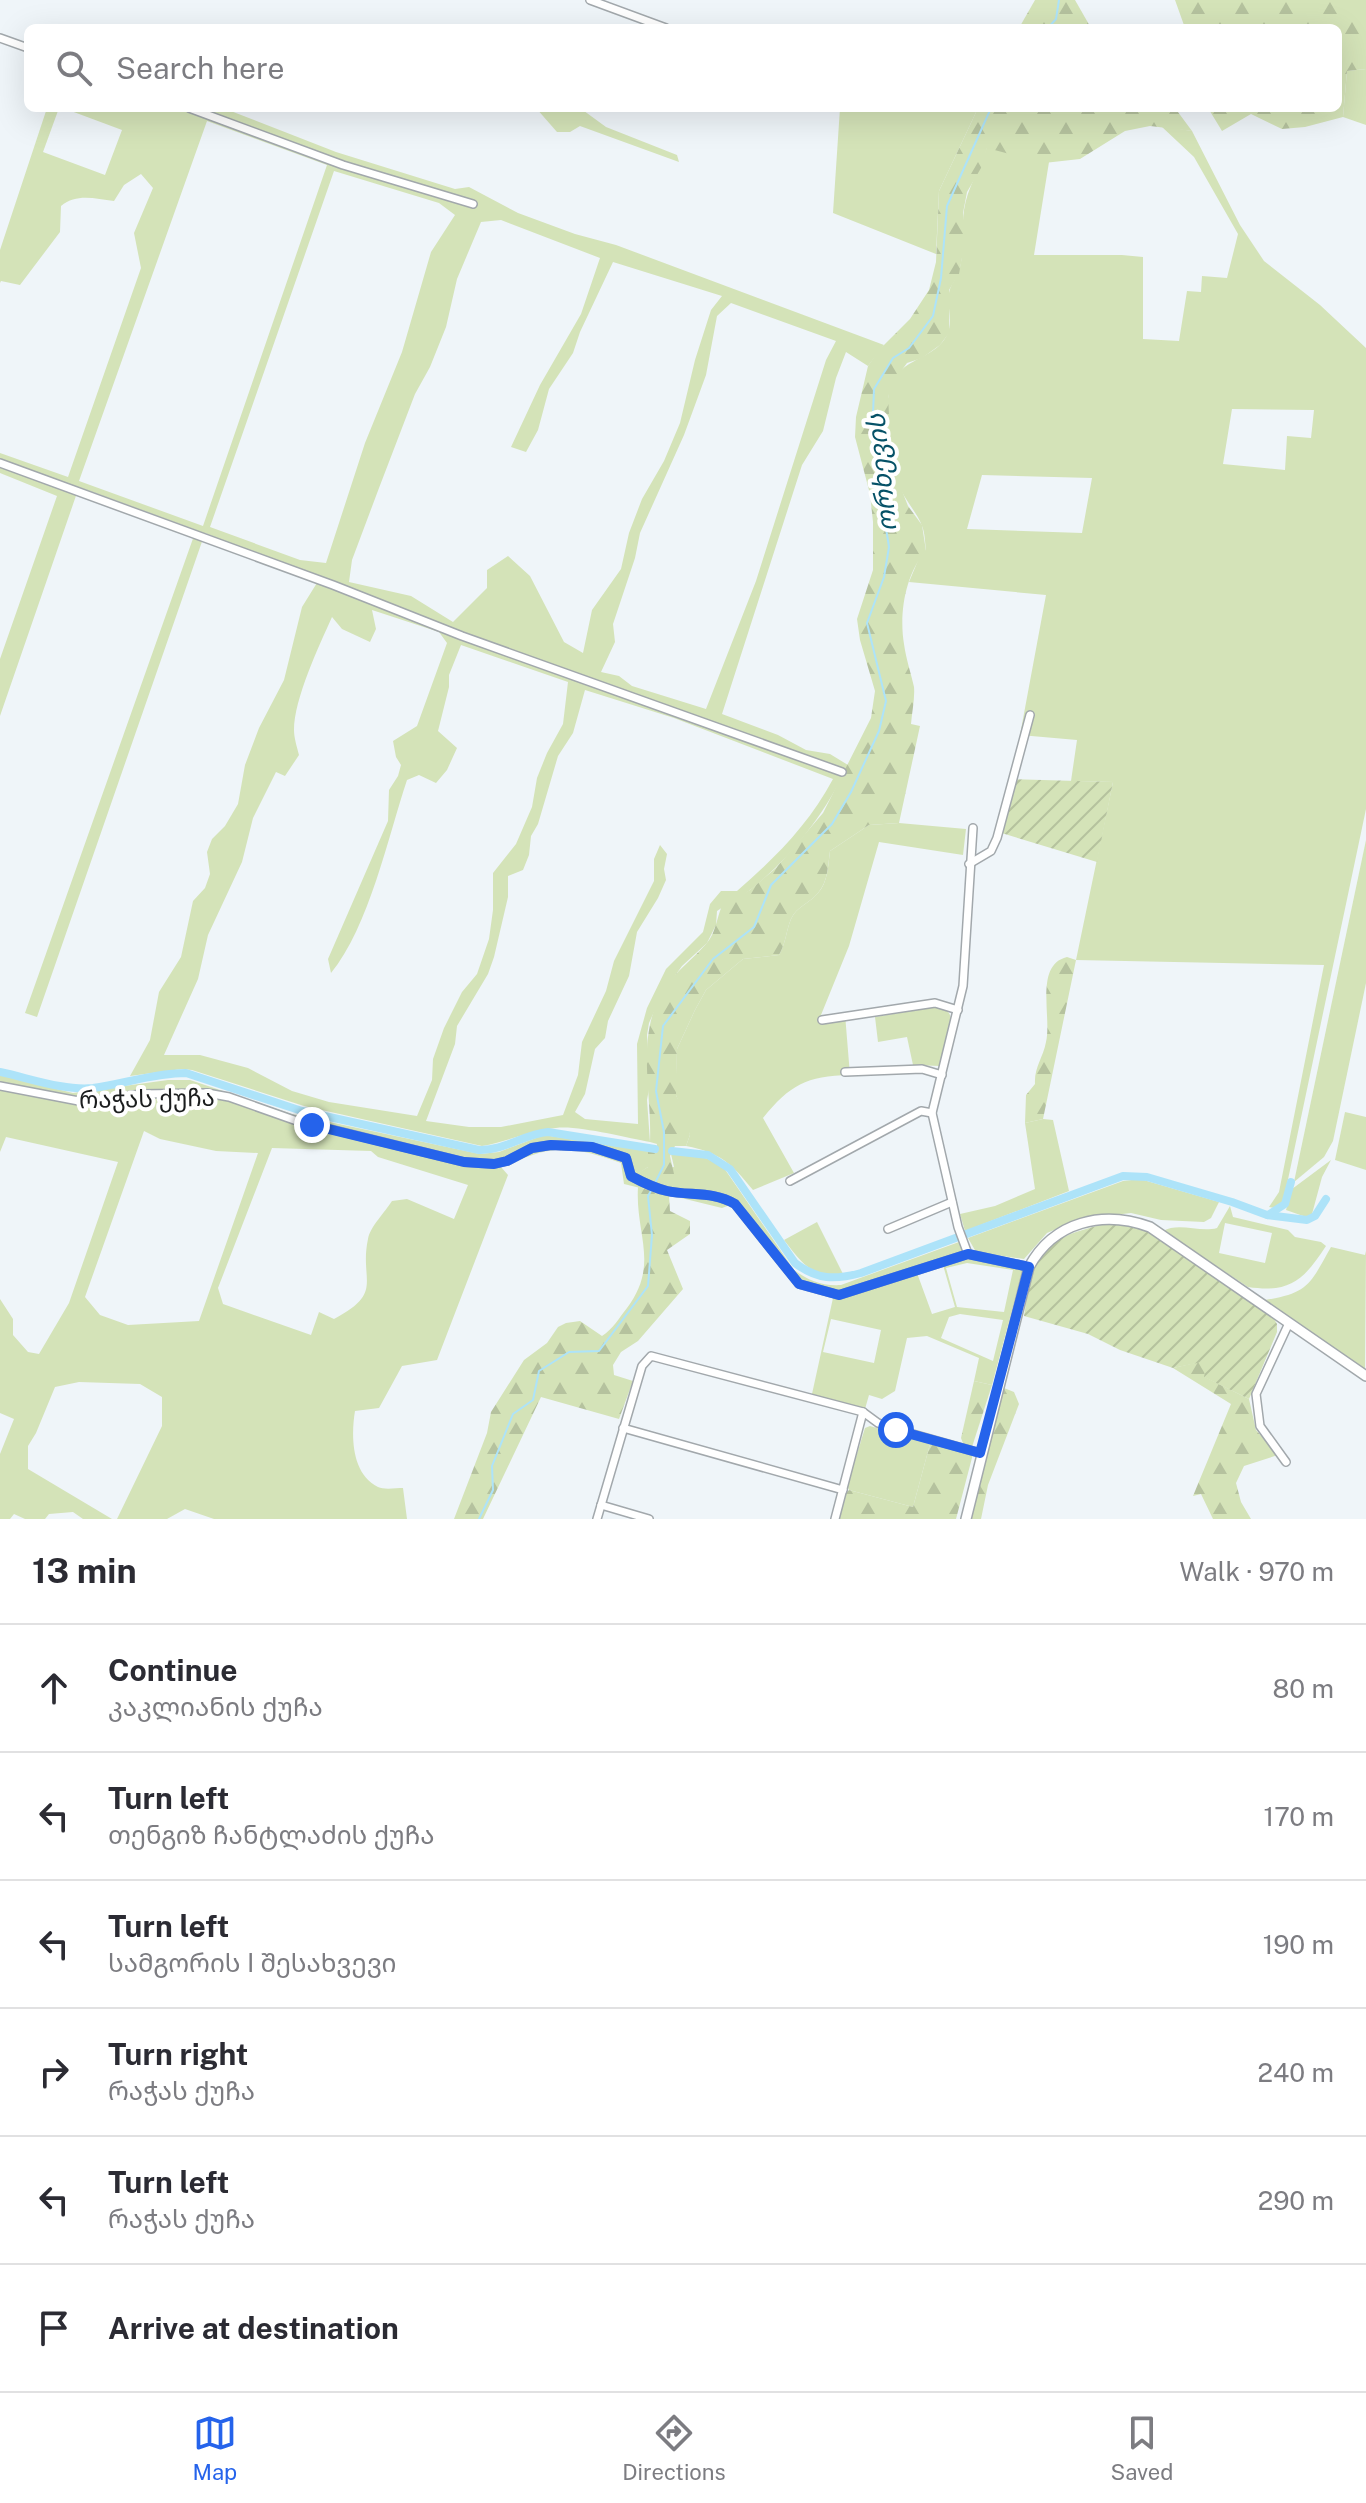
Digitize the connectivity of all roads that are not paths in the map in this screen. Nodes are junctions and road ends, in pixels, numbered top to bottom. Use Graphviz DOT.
graph roads {
  1 [pos="590,0"];
  2 [pos="655,24"];
  3 [pos="0,38"];
  4 [pos="24,47"];
  5 [pos="200,112"];
  6 [pos="473,204"];
  7 [pos="0,463"];
  8 [pos="1030,715"];
  9 [pos="842,772"];
  10 [pos="973,828"];
  11 [pos="969,864"];
  12 [pos="958,1010"];
  13 [pos="822,1020"];
  14 [pos="845,1072"];
  15 [pos="942,1075"];
  16 [pos="0,1086"];
  17 [pos="932,1113"];
  18 [pos="790,1181"];
  19 [pos="952,1202"];
  20 [pos="888,1229"];
  21 [pos="968,1254"];
  22 [pos="1029,1267"];
  23 [pos="1289,1323"];
  24 [pos="1366,1376"];
  25 [pos="863,1412"];
  26 [pos="623,1428"];
  27 [pos="980,1453"];
  28 [pos="1286,1462"];
  29 [pos="843,1490"];
  30 [pos="601,1505"];
  31 [pos="597,1519"];
  32 [pos="649,1519"];
  33 [pos="835,1519"];
  34 [pos="966,1519"];
  1 -- 2 [label="street"];
  3 -- 4 [label="street"];
  5 -- 6 [label="street"];
  7 -- 9 [label="street"];
  8 -- 11 [label="street"];
  10 -- 11 [label="street"];
  11 -- 12 [label="street"];
  12 -- 13 [label="street"];
  12 -- 15 [label="street"];
  14 -- 15 [label="street"];
  15 -- 17 [label="street"];
  16 -- 21 [label="street, რაჭას ქუჩა"];
  17 -- 18 [label="street"];
  17 -- 19 [label="street"];
  19 -- 20 [label="street"];
  19 -- 21 [label="street"];
  21 -- 22 [label="street"];
  22 -- 23 [label="street"];
  22 -- 27 [label="street"];
  23 -- 24 [label="street"];
  23 -- 28 [label="street"];
  25 -- 26 [label="street"];
  25 -- 27 [label="street"];
  25 -- 29 [label="street"];
  26 -- 29 [label="street"];
  26 -- 30 [label="street"];
  27 -- 34 [label="street"];
  29 -- 33 [label="street"];
  30 -- 31 [label="street"];
  30 -- 32 [label="street"];
}
